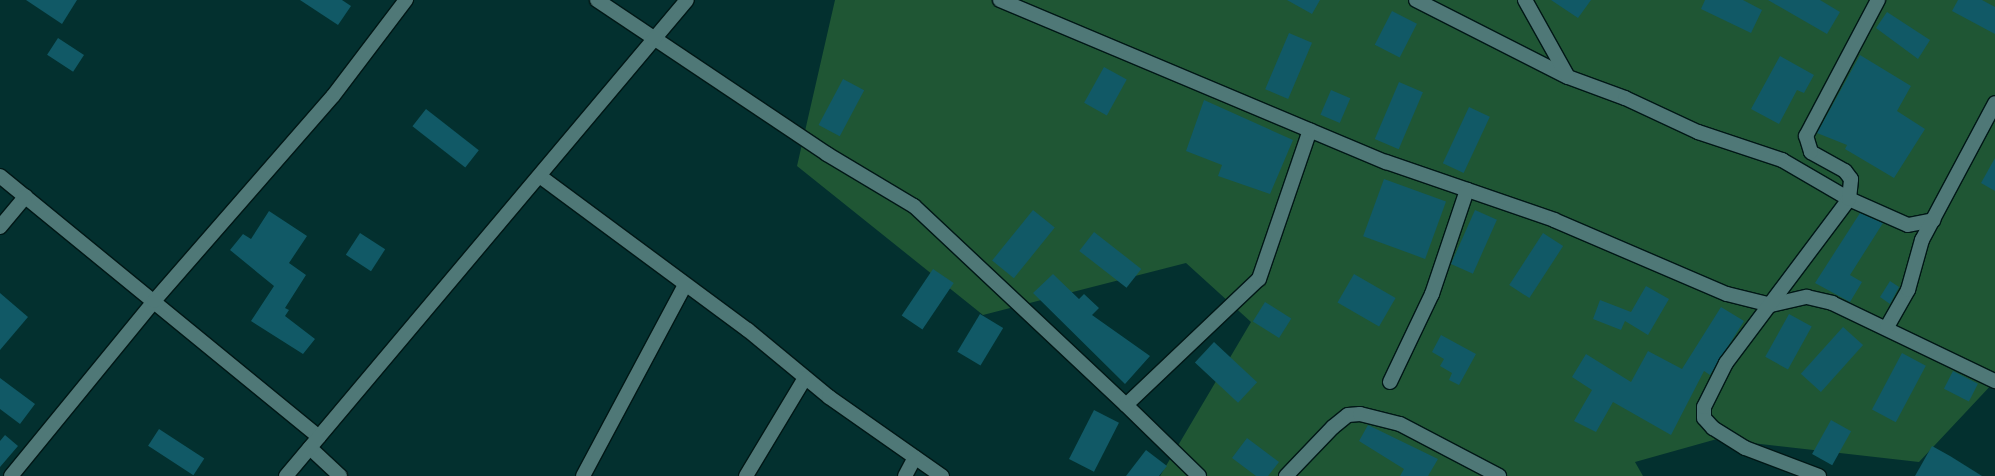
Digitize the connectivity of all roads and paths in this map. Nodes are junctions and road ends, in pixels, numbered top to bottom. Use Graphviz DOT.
graph roads {
  1 [pos="406,0"];
  2 [pos="597,0"];
  3 [pos="687,0"];
  4 [pos="1000,0"];
  5 [pos="1416,0"];
  6 [pos="1525,0"];
  7 [pos="1878,0"];
  8 [pos="655,38"];
  9 [pos="1568,78"];
  10 [pos="1995,104"];
  11 [pos="1310,130"];
  12 [pos="0,176"];
  13 [pos="541,177"];
  14 [pos="1466,190"];
  15 [pos="26,196"];
  16 [pos="1850,199"];
  17 [pos="1934,220"];
  18 [pos="0,227"];
  19 [pos="685,285"];
  20 [pos="154,301"];
  21 [pos="1771,305"];
  22 [pos="1887,328"];
  23 [pos="805,378"];
  24 [pos="1995,381"];
  25 [pos="1390,382"];
  26 [pos="1126,405"];
  27 [pos="319,437"];
  28 [pos="310,448"];
  29 [pos="915,457"];
  30 [pos="11,476"];
  31 [pos="286,476"];
  32 [pos="340,476"];
  33 [pos="583,476"];
  34 [pos="746,476"];
  35 [pos="905,476"];
  36 [pos="942,476"];
  37 [pos="1200,476"];
  38 [pos="1286,476"];
  39 [pos="1499,476"];
  40 [pos="1819,476"];
  1 -- 20 [label="street"];
  2 -- 8 [label="street"];
  3 -- 8 [label="street"];
  4 -- 11 [label="street"];
  5 -- 9 [label="street"];
  6 -- 9 [label="street"];
  7 -- 16 [label="street"];
  8 -- 13 [label="street"];
  8 -- 26 [label="street"];
  9 -- 16 [label="street"];
  10 -- 17 [label="street"];
  11 -- 14 [label="street"];
  11 -- 26 [label="street"];
  12 -- 15 [label="street"];
  13 -- 19 [label="street"];
  13 -- 27 [label="street"];
  14 -- 21 [label="street"];
  14 -- 25 [label="street"];
  15 -- 18 [label="street"];
  15 -- 20 [label="street"];
  16 -- 17 [label="street"];
  16 -- 21 [label="street"];
  17 -- 22 [label="street"];
  19 -- 23 [label="street"];
  19 -- 33 [label="street"];
  20 -- 27 [label="street"];
  20 -- 30 [label="street"];
  21 -- 22 [label="street"];
  21 -- 40 [label="street"];
  22 -- 24 [label="street"];
  23 -- 29 [label="street"];
  23 -- 34 [label="street"];
  26 -- 37 [label="street"];
  27 -- 28 [label="street"];
  28 -- 31 [label="street"];
  28 -- 32 [label="street"];
  29 -- 35 [label="street"];
  29 -- 36 [label="street"];
  38 -- 39 [label="street"];
}
